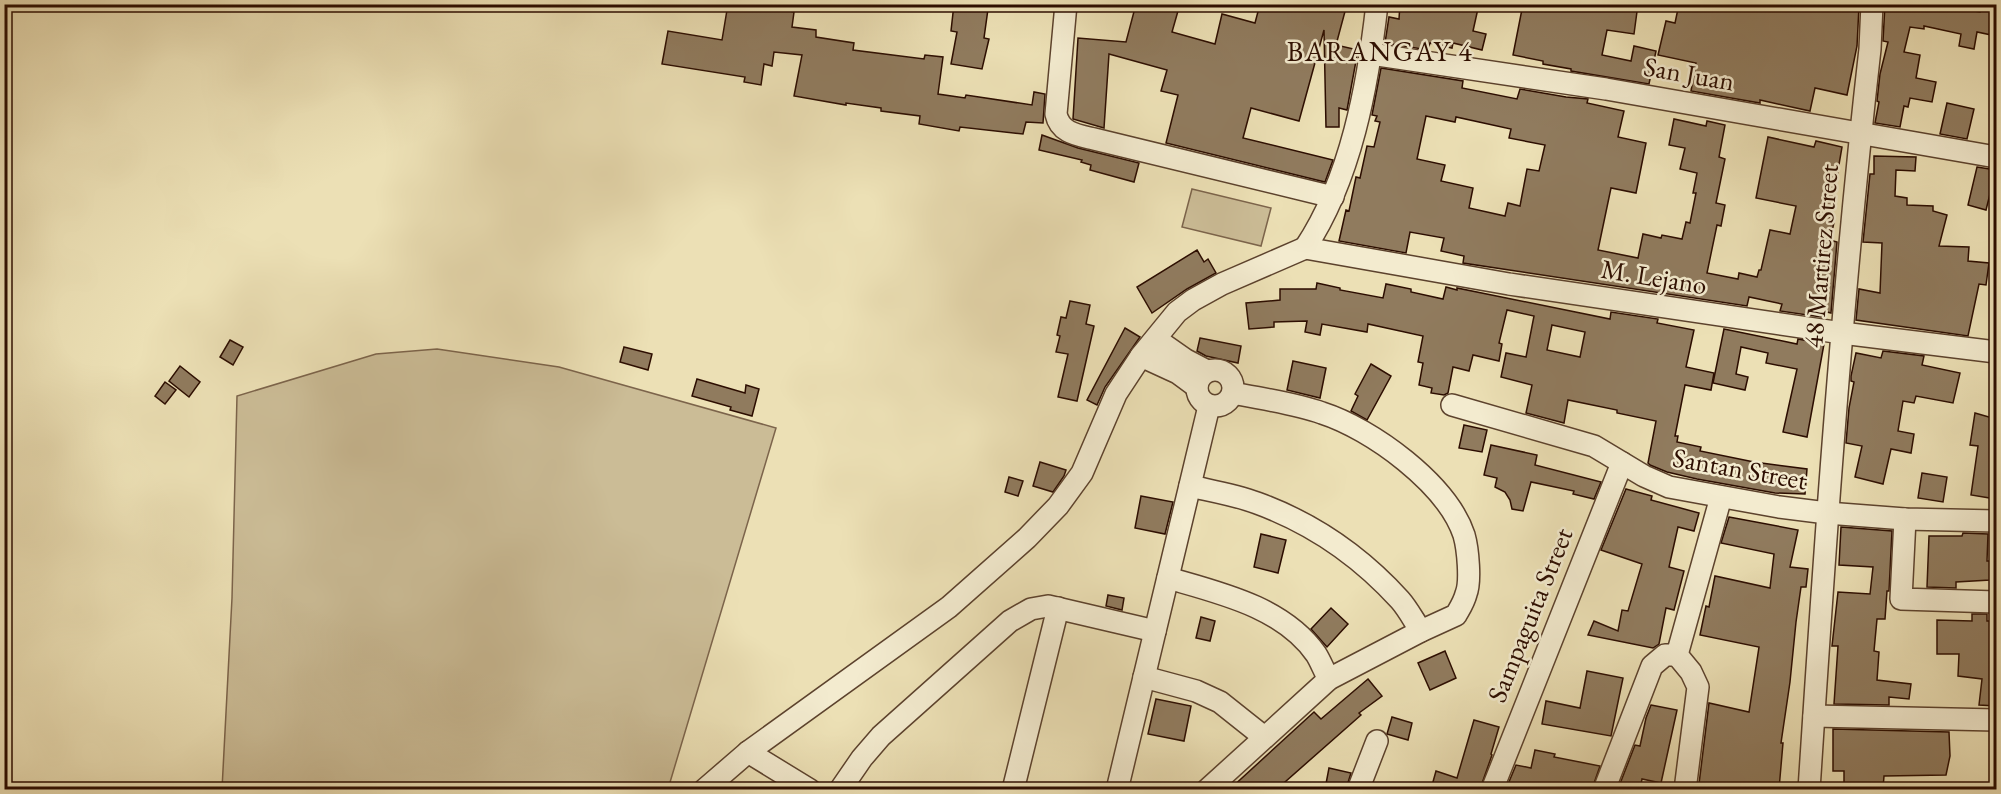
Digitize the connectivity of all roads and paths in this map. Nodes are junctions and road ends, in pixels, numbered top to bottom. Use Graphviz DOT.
graph roads {
  1 [pos="1066,4"];
  2 [pos="1377,4"];
  3 [pos="1872,4"];
  4 [pos="1371,54"];
  5 [pos="1861,132"];
  6 [pos="1996,157"];
  7 [pos="1332,197"];
  8 [pos="1305,248"];
  9 [pos="1842,333"];
  10 [pos="1156,339"];
  11 [pos="1996,352"];
  12 [pos="1141,356"];
  13 [pos="1202,379"];
  14 [pos="1233,393"];
  15 [pos="1452,405"];
  16 [pos="1209,406"];
  17 [pos="1622,463"];
  18 [pos="1190,486"];
  19 [pos="1722,497"];
  20 [pos="1827,513"];
  21 [pos="1905,519"];
  22 [pos="1996,521"];
  23 [pos="1168,578"];
  24 [pos="1996,602"];
  25 [pos="1058,608"];
  26 [pos="1155,631"];
  27 [pos="1421,631"];
  28 [pos="1677,655"];
  29 [pos="1144,677"];
  30 [pos="1329,679"];
  31 [pos="1814,716"];
  32 [pos="1996,720"];
  33 [pos="1264,737"];
  34 [pos="1377,741"];
  35 [pos="748,752"];
  36 [pos="704,789"];
  37 [pos="810,789"];
  38 [pos="840,789"];
  39 [pos="1013,789"];
  40 [pos="1117,789"];
  41 [pos="1207,789"];
  42 [pos="1358,789"];
  43 [pos="1492,789"];
  44 [pos="1604,789"];
  45 [pos="1685,789"];
  46 [pos="1809,789"];
  1 -- 7 [label="street"];
  2 -- 4 [label="street"];
  3 -- 5 [label="street, 48 Martirez Street"];
  4 -- 5 [label="street, San Juan"];
  4 -- 7 [label="street"];
  5 -- 6 [label="street, San Juan"];
  5 -- 9 [label="street, 48 Martirez Street"];
  7 -- 8 [label="street"];
  8 -- 9 [label="street, M. Lejano"];
  8 -- 10 [label="street"];
  9 -- 11 [label="street, M. Lejano"];
  9 -- 20 [label="street, 48 Martirez Street"];
  10 -- 12 [label="street"];
  10 -- 13 [label="street"];
  12 -- 13 [label="street"];
  12 -- 35 [label="street"];
  13 -- 14 [label="street"];
  13 -- 16 [label="street"];
  14 -- 16 [label="street"];
  14 -- 27 [label="street"];
  15 -- 17 [label="street, Santan Street"];
  16 -- 18 [label="street"];
  17 -- 19 [label="street, Santan Street"];
  17 -- 43 [label="street, Sampaguita Street"];
  18 -- 23 [label="street"];
  18 -- 27 [label="street"];
  19 -- 20 [label="street, Santan Street"];
  19 -- 28 [label="street"];
  20 -- 21 [label="street, Santan Street"];
  20 -- 31 [label="street, 48 Martirez Street"];
  21 -- 22 [label="street, Santan Street"];
  21 -- 24 [label="street"];
  23 -- 26 [label="street"];
  23 -- 30 [label="street"];
  25 -- 26 [label="street"];
  25 -- 38 [label="street"];
  25 -- 39 [label="street"];
  26 -- 29 [label="street"];
  27 -- 30 [label="street"];
  28 -- 44 [label="street"];
  28 -- 45 [label="street"];
  29 -- 33 [label="street"];
  29 -- 40 [label="street"];
  30 -- 33 [label="street"];
  31 -- 32 [label="street"];
  31 -- 46 [label="street, 48 Martirez Street"];
  33 -- 41 [label="street"];
  34 -- 42 [label="street"];
  35 -- 36 [label="street"];
  35 -- 37 [label="street"];
}
